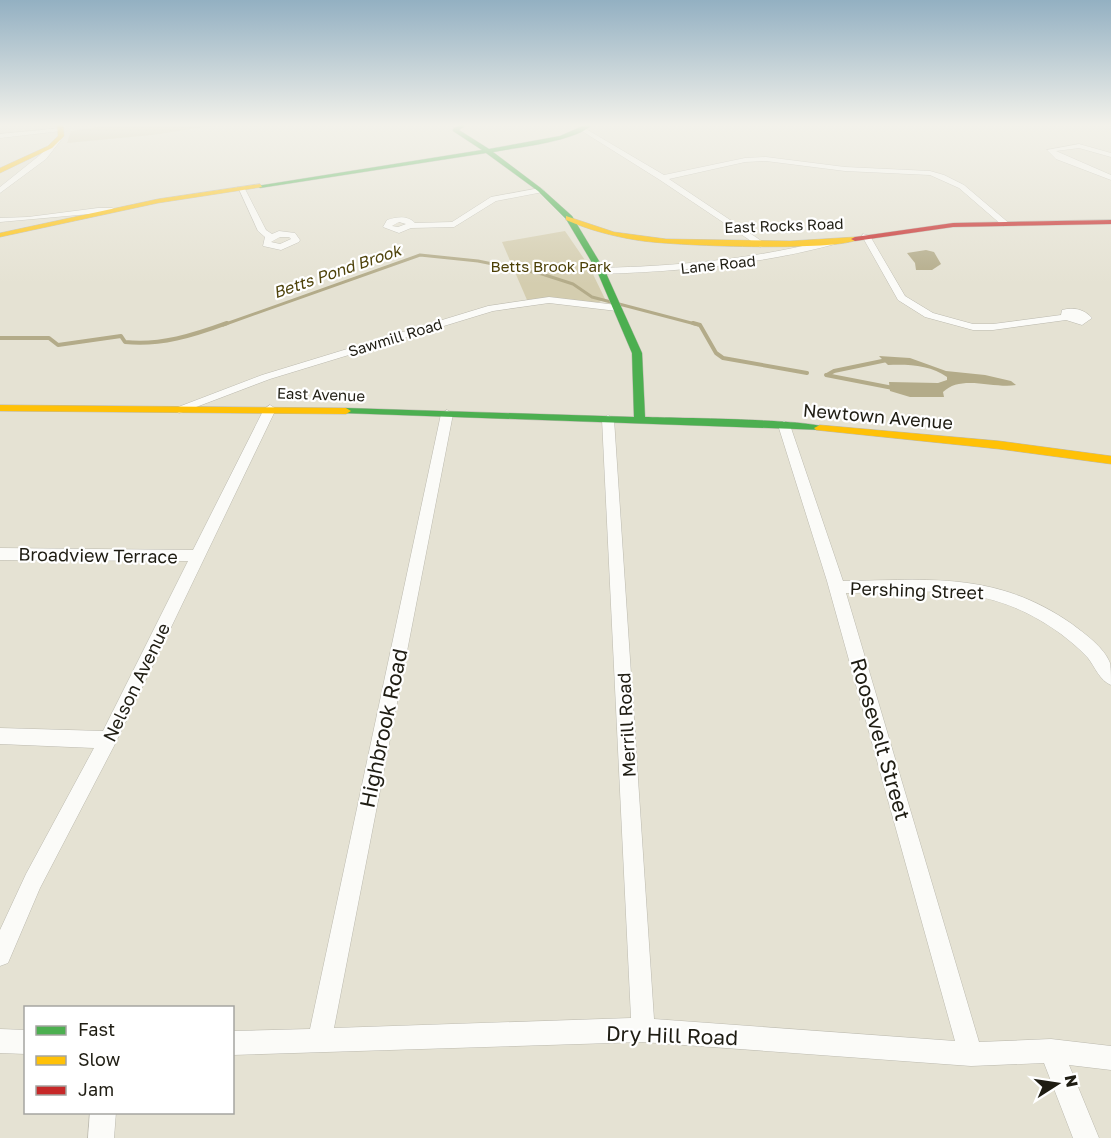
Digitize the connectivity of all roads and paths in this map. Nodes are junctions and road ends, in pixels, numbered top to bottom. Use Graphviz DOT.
graph roads {
  1 [pos="16,178"];
  2 [pos="311,178"];
  3 [pos="524,178"];
  4 [pos="663,178"];
  5 [pos="948,178"];
  6 [pos="240,189"];
  7 [pos="540,190"];
  8 [pos="0,191"];
  9 [pos="111,210"];
  10 [pos="569,218"];
  11 [pos="0,220"];
  12 [pos="1111,222"];
  13 [pos="1006,224"];
  14 [pos="411,226"];
  15 [pos="0,235"];
  16 [pos="866,236"];
  17 [pos="271,237"];
  18 [pos="832,242"];
  19 [pos="760,244"];
  20 [pos="601,270"];
  21 [pos="616,305"];
  22 [pos="1067,317"];
  23 [pos="0,408"];
  24 [pos="179,409"];
  25 [pos="270,409"];
  26 [pos="447,414"];
  27 [pos="608,419"];
  28 [pos="640,420"];
  29 [pos="784,425"];
  30 [pos="1111,460"];
  31 [pos="0,554"];
  32 [pos="196,556"];
  33 [pos="837,587"];
  34 [pos="1111,678"];
  35 [pos="0,736"];
  36 [pos="108,740"];
  37 [pos="0,954"];
  38 [pos="643,1030"];
  39 [pos="0,1041"];
  40 [pos="24,1042"];
  41 [pos="319,1042"];
  42 [pos="234,1043"];
  43 [pos="1051,1051"];
  44 [pos="971,1054"];
  45 [pos="1111,1058"];
  46 [pos="103,1114"];
  47 [pos="101,1138"];
  48 [pos="1086,1138"];
  1 -- 8 [label="street"];
  2 -- 6 [label="main road"];
  3 -- 7 [label="main road"];
  4 -- 19 [label="street"];
  5 -- 13 [label="street"];
  6 -- 9 [label="main road"];
  6 -- 17 [label="street"];
  7 -- 10 [label="main road"];
  7 -- 14 [label="street"];
  9 -- 11 [label="street"];
  9 -- 15 [label="main road"];
  10 -- 19 [label="main road, East Rocks Road"];
  10 -- 20 [label="main road"];
  12 -- 13 [label="main road, East Rocks Road"];
  13 -- 16 [label="main road, East Rocks Road"];
  16 -- 18 [label="main road, East Rocks Road"];
  16 -- 22 [label="street"];
  18 -- 19 [label="main road, East Rocks Road"];
  18 -- 20 [label="street, Lane Road"];
  20 -- 21 [label="main road"];
  21 -- 24 [label="street, Sawmill Road"];
  21 -- 28 [label="main road"];
  23 -- 24 [label="main road, East Avenue"];
  24 -- 25 [label="main road, East Avenue"];
  25 -- 26 [label="main road, East Avenue"];
  25 -- 32 [label="street, Nelson Avenue"];
  26 -- 27 [label="main road, East Avenue"];
  26 -- 41 [label="street, Highbrook Road"];
  27 -- 28 [label="main road, East Avenue"];
  27 -- 38 [label="street, Merrill Road"];
  28 -- 29 [label="main road, Newtown Avenue"];
  29 -- 30 [label="main road, Newtown Avenue"];
  29 -- 33 [label="street, Roosevelt Street"];
  31 -- 32 [label="street, Broadview Terrace"];
  32 -- 36 [label="street, Nelson Avenue"];
  33 -- 34 [label="street, Pershing Street"];
  33 -- 44 [label="street, Roosevelt Street"];
  35 -- 36 [label="street"];
  36 -- 37 [label="street, Nelson Avenue"];
  38 -- 41 [label="street, Dry Hill Road"];
  38 -- 44 [label="street, Dry Hill Road"];
  39 -- 40 [label="street"];
  41 -- 42 [label="street, Dry Hill Road"];
  43 -- 44 [label="street, Dry Hill Road"];
  43 -- 45 [label="street, Dry Hill Road"];
  43 -- 48 [label="street"];
  46 -- 47 [label="street"];
}
